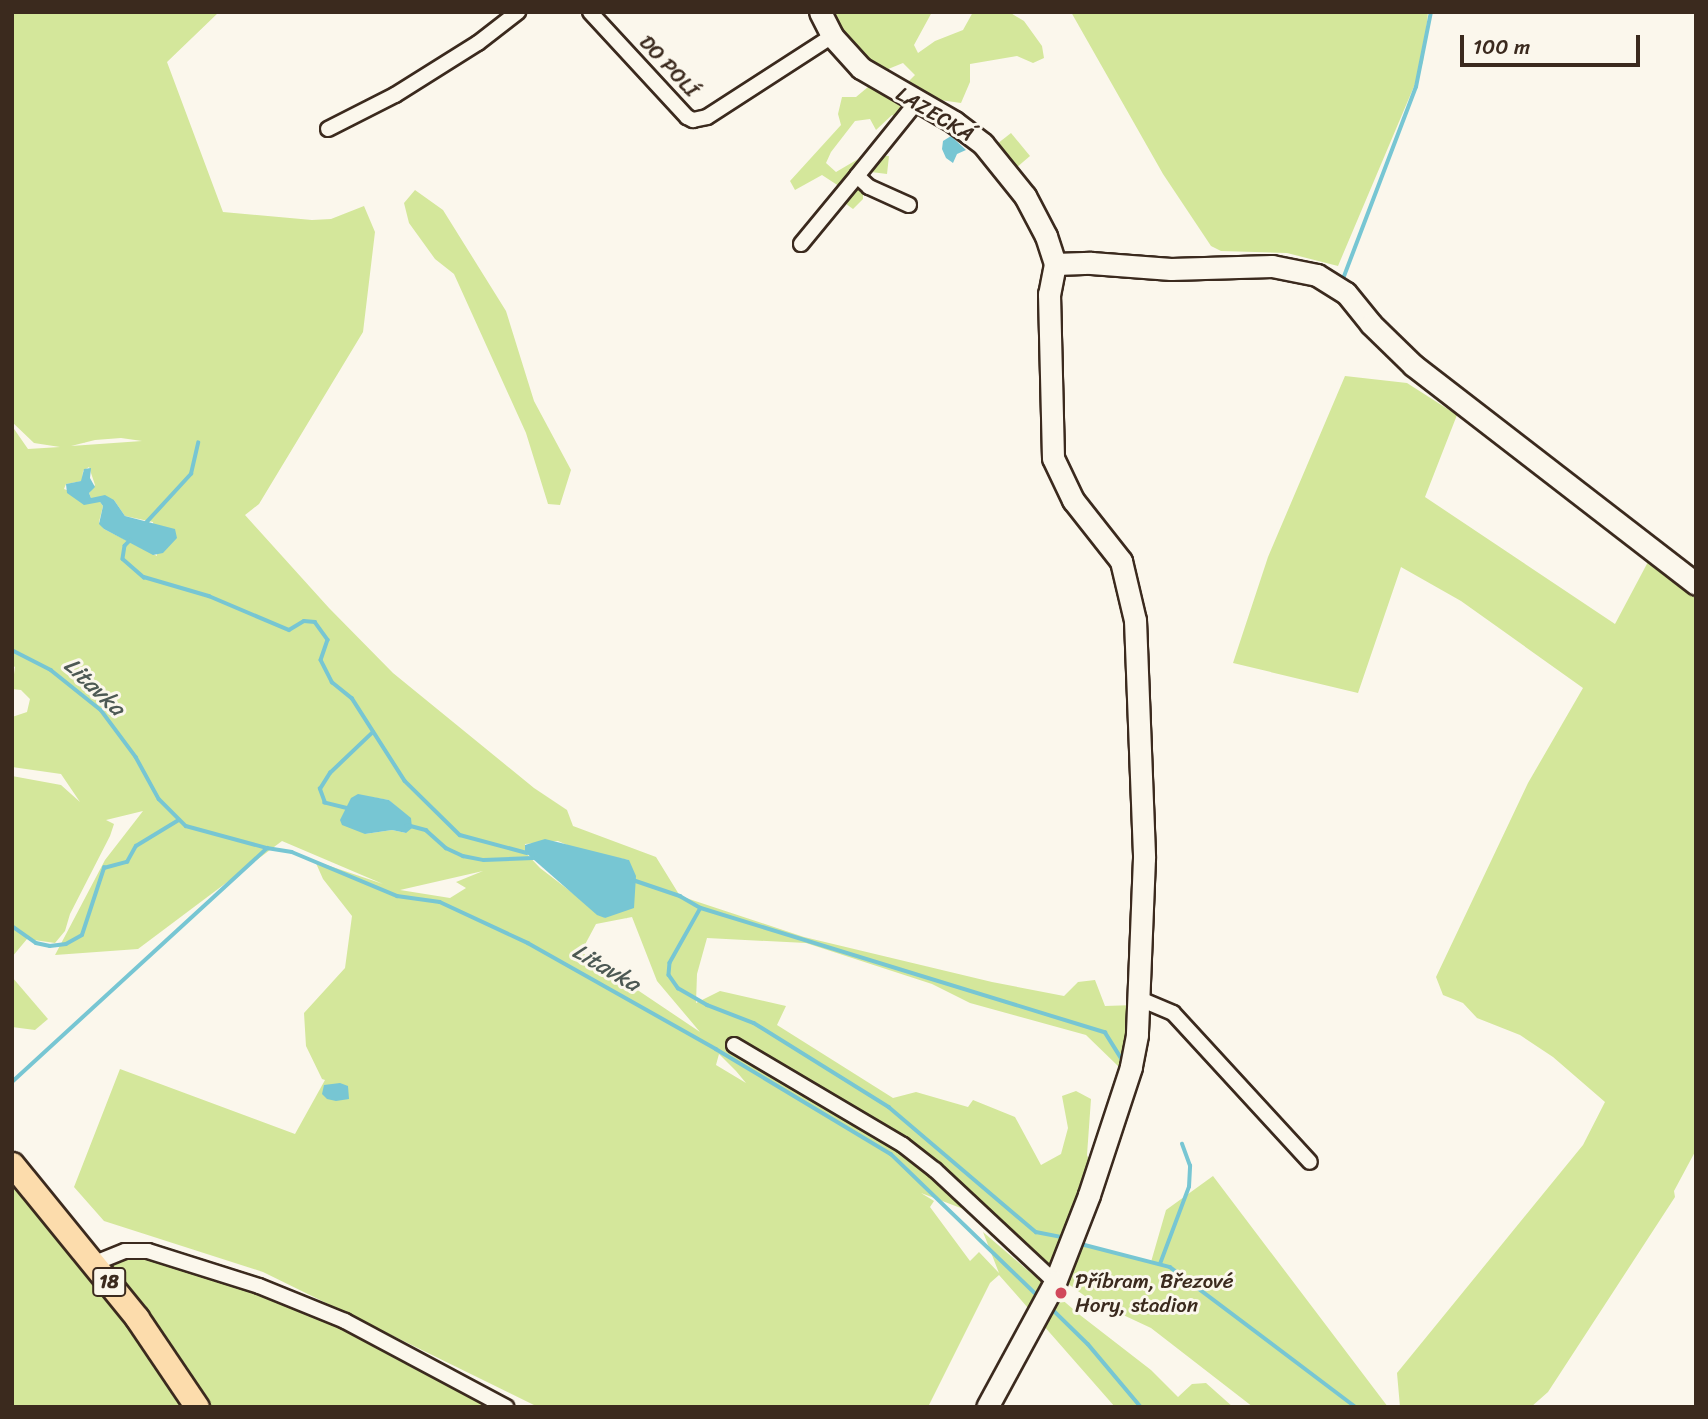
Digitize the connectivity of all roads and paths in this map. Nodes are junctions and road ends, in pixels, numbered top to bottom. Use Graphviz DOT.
graph roads {
  1 [pos="519,12"];
  2 [pos="590,12"];
  3 [pos="820,12"];
  4 [pos="832,36"];
  5 [pos="916,103"];
  6 [pos="328,129"];
  7 [pos="857,176"];
  8 [pos="909,205"];
  9 [pos="801,244"];
  10 [pos="1055,264"];
  11 [pos="1696,584"];
  12 [pos="1140,999"];
  13 [pos="734,1045"];
  14 [pos="1310,1162"];
  15 [pos="12,1164"];
  16 [pos="95,1263"];
  17 [pos="1052,1287"];
  18 [pos="197,1407"];
  19 [pos="506,1407"];
  20 [pos="987,1407"];
  1 -- 6 [label="street"];
  2 -- 4 [label="street, DO POLÍ"];
  3 -- 4 [label="street, LAZECKÁ"];
  4 -- 5 [label="street, LAZECKÁ"];
  5 -- 7 [label="street"];
  5 -- 10 [label="street, LAZECKÁ"];
  7 -- 8 [label="street"];
  7 -- 9 [label="street"];
  10 -- 11 [label="street"];
  10 -- 12 [label="street"];
  12 -- 14 [label="street"];
  12 -- 17 [label="street"];
  13 -- 17 [label="street"];
  15 -- 16 [label="main road, 18"];
  16 -- 18 [label="main road, 18"];
  16 -- 19 [label="street"];
  17 -- 20 [label="street"];
}
